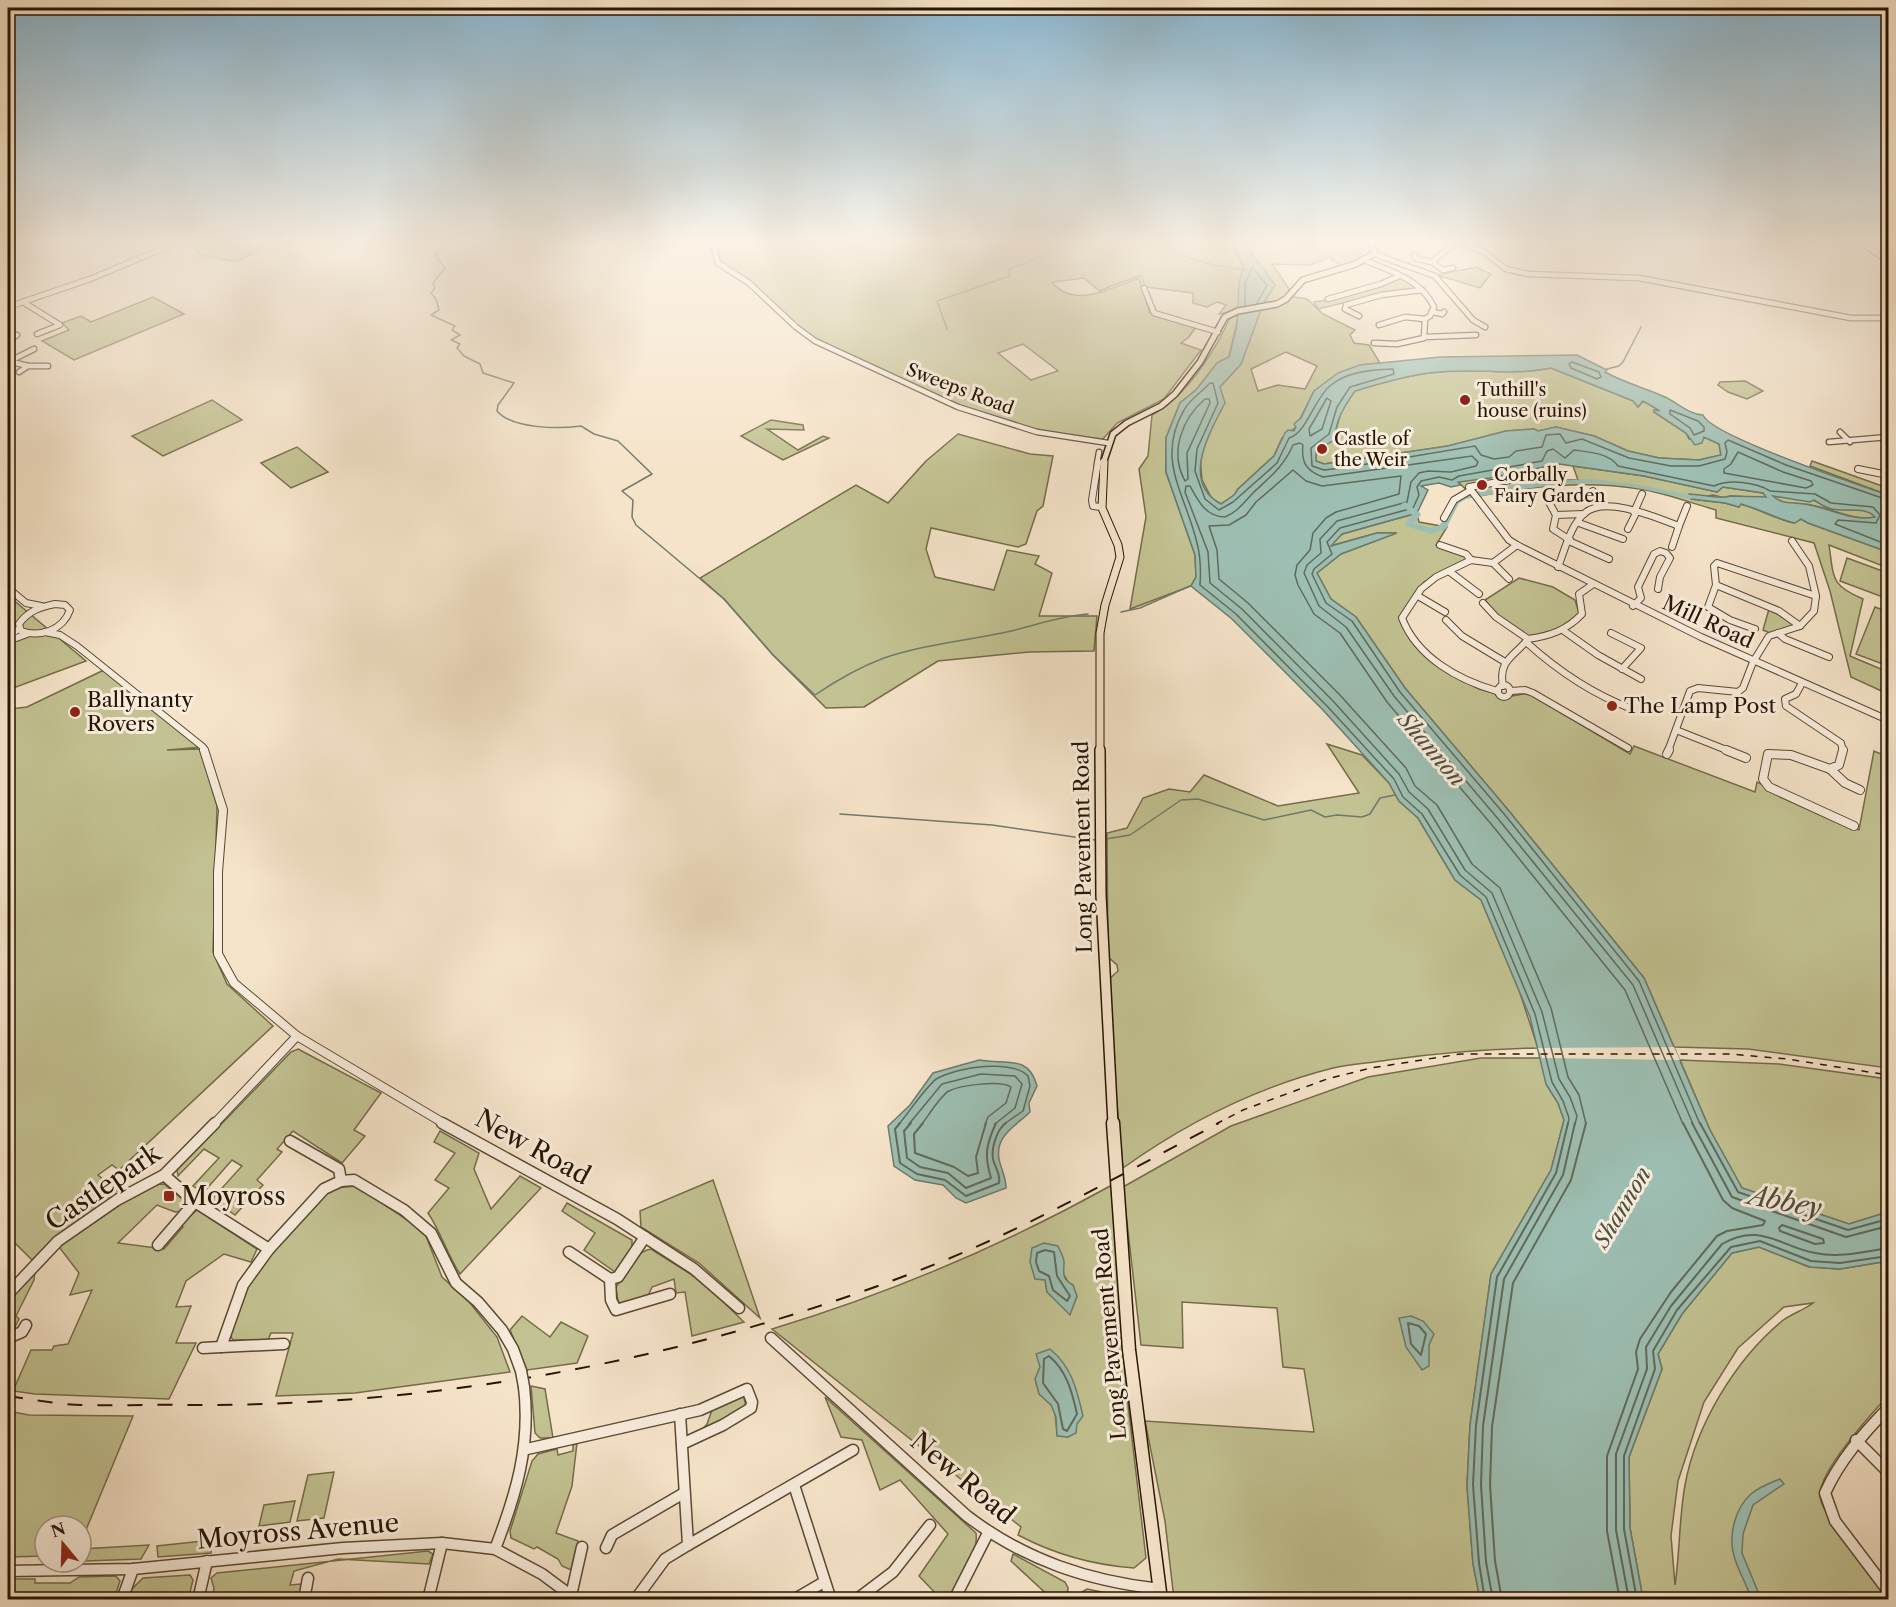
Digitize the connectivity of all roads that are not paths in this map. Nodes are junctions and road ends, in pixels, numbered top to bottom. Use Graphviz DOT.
graph roads {
  1 [pos="46,316"];
  2 [pos="784,316"];
  3 [pos="1164,316"];
  4 [pos="1226,316"];
  5 [pos="1428,316"];
  6 [pos="1470,316"];
  7 [pos="1840,316"];
  8 [pos="1425,318"];
  9 [pos="1888,318"];
  10 [pos="1379,325"];
  11 [pos="1485,327"];
  12 [pos="1218,332"];
  13 [pos="37,334"];
  14 [pos="17,335"];
  15 [pos="1476,335"];
  16 [pos="1425,337"];
  17 [pos="8,341"];
  18 [pos="1374,343"];
  19 [pos="34,349"];
  20 [pos="9,361"];
  21 [pos="28,366"];
  22 [pos="48,366"];
  23 [pos="19,372"];
  24 [pos="1840,432"];
  25 [pos="1888,437"];
  26 [pos="1829,442"];
  27 [pos="1850,442"];
  28 [pos="1108,443"];
  29 [pos="1099,452"];
  30 [pos="1858,469"];
  31 [pos="1545,474"];
  32 [pos="1888,475"];
  33 [pos="1471,489"];
  34 [pos="1593,491"];
  35 [pos="1544,493"];
  36 [pos="1642,494"];
  37 [pos="1598,505"];
  38 [pos="1687,506"];
  39 [pos="1101,507"];
  40 [pos="1635,512"];
  41 [pos="1584,514"];
  42 [pos="1556,515"];
  43 [pos="1444,518"];
  44 [pos="1579,523"];
  45 [pos="1679,525"];
  46 [pos="1628,529"];
  47 [pos="1623,539"];
  48 [pos="1570,541"];
  49 [pos="1792,541"];
  50 [pos="1440,545"];
  51 [pos="1517,545"];
  52 [pos="1672,548"];
  53 [pos="1471,560"];
  54 [pos="1609,560"];
  55 [pos="1493,563"];
  56 [pos="1558,567"];
  57 [pos="1450,572"];
  58 [pos="1509,579"];
  59 [pos="1592,585"];
  60 [pos="1716,585"];
  61 [pos="8,588"];
  62 [pos="1658,589"];
  63 [pos="1479,594"];
  64 [pos="1418,596"];
  65 [pos="1816,596"];
  66 [pos="26,603"];
  67 [pos="1483,603"];
  68 [pos="42,606"];
  69 [pos="1633,606"];
  70 [pos="1445,612"];
  71 [pos="27,614"];
  72 [pos="1446,620"];
  73 [pos="60,625"];
  74 [pos="1800,626"];
  75 [pos="19,628"];
  76 [pos="1755,629"];
  77 [pos="1564,631"];
  78 [pos="45,632"];
  79 [pos="1611,633"];
  80 [pos="1778,633"];
  81 [pos="27,634"];
  82 [pos="60,635"];
  83 [pos="8,636"];
  84 [pos="8,641"];
  85 [pos="1527,641"];
  86 [pos="1829,657"];
  87 [pos="1505,662"];
  88 [pos="1753,662"];
  89 [pos="1622,669"];
  90 [pos="1641,679"];
  91 [pos="1802,683"];
  92 [pos="1500,688"];
  93 [pos="1632,709"];
  94 [pos="1888,720"];
  95 [pos="1676,730"];
  96 [pos="1628,748"];
  97 [pos="1667,754"];
  98 [pos="1746,758"];
  99 [pos="1830,769"];
  100 [pos="1860,790"];
  101 [pos="1854,826"];
  102 [pos="297,1036"];
  103 [pos="290,1141"];
  104 [pos="164,1175"];
  105 [pos="341,1181"];
  106 [pos="195,1202"];
  107 [pos="645,1237"];
  108 [pos="158,1245"];
  109 [pos="269,1249"];
  110 [pos="569,1252"];
  111 [pos="610,1279"];
  112 [pos="8,1294"];
  113 [pos="670,1294"];
  114 [pos="739,1308"];
  115 [pos="26,1325"];
  116 [pos="8,1338"];
  117 [pos="771,1338"];
  118 [pos="284,1344"];
  119 [pos="221,1347"];
  120 [pos="203,1348"];
  121 [pos="1888,1408"];
  122 [pos="680,1414"];
  123 [pos="1856,1440"];
  124 [pos="682,1444"];
  125 [pos="527,1449"];
  126 [pos="853,1450"];
  127 [pos="1888,1472"];
  128 [pos="794,1485"];
  129 [pos="684,1493"];
  130 [pos="930,1525"];
  131 [pos="988,1533"];
  132 [pos="442,1542"];
  133 [pos="688,1545"];
  134 [pos="582,1547"];
  135 [pos="606,1548"];
  136 [pos="495,1549"];
  137 [pos="207,1562"];
  138 [pos="133,1569"];
  139 [pos="8,1571"];
  140 [pos="308,1578"];
  141 [pos="824,1582"];
  142 [pos="1888,1591"];
  143 [pos="1160,1594"];
  144 [pos="573,1598"];
  145 [pos="122,1599"];
  146 [pos="198,1599"];
  147 [pos="304,1599"];
  148 [pos="428,1599"];
  149 [pos="635,1599"];
  150 [pos="793,1599"];
  151 [pos="831,1599"];
  152 [pos="856,1599"];
  153 [pos="954,1599"];
  1 -- 13 [label="street"];
  2 -- 28 [label="street, Sweeps Road"];
  3 -- 12 [label="street"];
  4 -- 12 [label="main road"];
  5 -- 8 [label="street"];
  6 -- 11 [label="street"];
  7 -- 9 [label="street"];
  8 -- 10 [label="street"];
  8 -- 16 [label="street"];
  12 -- 28 [label="main road"];
  14 -- 17 [label="street"];
  15 -- 16 [label="street"];
  16 -- 18 [label="street"];
  19 -- 20 [label="street"];
  20 -- 21 [label="street"];
  21 -- 22 [label="street"];
  21 -- 23 [label="street"];
  24 -- 27 [label="street"];
  25 -- 27 [label="street"];
  26 -- 27 [label="street"];
  28 -- 39 [label="main road, Long Pavement Road"];
  29 -- 39 [label="street"];
  30 -- 32 [label="street"];
  31 -- 33 [label="street"];
  33 -- 43 [label="street"];
  33 -- 51 [label="street, Mill Road"];
  34 -- 37 [label="street"];
  35 -- 42 [label="street"];
  36 -- 40 [label="street"];
  37 -- 40 [label="street"];
  37 -- 41 [label="street"];
  38 -- 45 [label="street"];
  39 -- 143 [label="main road, Long Pavement Road"];
  40 -- 45 [label="street"];
  40 -- 46 [label="street"];
  41 -- 42 [label="street"];
  41 -- 44 [label="street"];
  42 -- 48 [label="street"];
  44 -- 47 [label="street"];
  44 -- 48 [label="street"];
  45 -- 52 [label="street"];
  48 -- 54 [label="street"];
  48 -- 56 [label="street"];
  49 -- 65 [label="street"];
  50 -- 53 [label="street"];
  51 -- 55 [label="street"];
  51 -- 56 [label="street, Mill Road"];
  53 -- 55 [label="street"];
  53 -- 57 [label="street"];
  55 -- 58 [label="street"];
  56 -- 59 [label="street, Mill Road"];
  57 -- 63 [label="street"];
  57 -- 64 [label="street"];
  59 -- 69 [label="street, Mill Road"];
  59 -- 77 [label="street"];
  60 -- 65 [label="street"];
  60 -- 74 [label="street"];
  60 -- 76 [label="street"];
  61 -- 66 [label="street"];
  62 -- 69 [label="street"];
  64 -- 70 [label="street"];
  64 -- 92 [label="street"];
  65 -- 74 [label="street"];
  66 -- 68 [label="street"];
  66 -- 71 [label="street"];
  67 -- 85 [label="street"];
  68 -- 71 [label="street"];
  68 -- 73 [label="street"];
  69 -- 88 [label="street, Mill Road"];
  71 -- 75 [label="street"];
  72 -- 87 [label="street"];
  73 -- 78 [label="street"];
  73 -- 82 [label="street"];
  74 -- 80 [label="street"];
  75 -- 81 [label="street"];
  75 -- 83 [label="street"];
  77 -- 85 [label="street"];
  77 -- 89 [label="street"];
  78 -- 81 [label="street"];
  78 -- 82 [label="street"];
  79 -- 89 [label="street"];
  80 -- 86 [label="street"];
  80 -- 88 [label="street"];
  81 -- 84 [label="street"];
  82 -- 102 [label="street, New Road"];
  85 -- 87 [label="street"];
  85 -- 93 [label="street"];
  87 -- 92 [label="street"];
  88 -- 91 [label="street, Mill Road"];
  88 -- 95 [label="street"];
  89 -- 90 [label="street"];
  91 -- 94 [label="street, Mill Road"];
  91 -- 99 [label="street"];
  92 -- 96 [label="street"];
  95 -- 97 [label="street"];
  95 -- 98 [label="street"];
  99 -- 100 [label="street"];
  99 -- 101 [label="street"];
  102 -- 104 [label="street, Castlepark"];
  102 -- 107 [label="street, New Road"];
  103 -- 105 [label="street"];
  104 -- 106 [label="street"];
  104 -- 112 [label="street, Castlepark"];
  105 -- 109 [label="street"];
  105 -- 125 [label="street, bridge"];
  106 -- 108 [label="street"];
  106 -- 109 [label="street"];
  107 -- 111 [label="street"];
  107 -- 114 [label="street, New Road"];
  109 -- 119 [label="street"];
  110 -- 111 [label="street"];
  111 -- 113 [label="street"];
  115 -- 116 [label="street"];
  117 -- 131 [label="street, New Road"];
  118 -- 119 [label="street"];
  119 -- 120 [label="street"];
  121 -- 123 [label="street"];
  122 -- 124 [label="street"];
  122 -- 124 [label="street"];
  122 -- 125 [label="street"];
  123 -- 127 [label="street"];
  123 -- 142 [label="street"];
  124 -- 129 [label="street"];
  125 -- 136 [label="street"];
  126 -- 128 [label="street"];
  128 -- 133 [label="street"];
  128 -- 141 [label="street"];
  129 -- 133 [label="street"];
  129 -- 135 [label="street"];
  130 -- 152 [label="street"];
  131 -- 143 [label="street, New Road"];
  131 -- 153 [label="street"];
  132 -- 136 [label="street, Moyross Avenue"];
  132 -- 137 [label="street, Moyross Avenue"];
  132 -- 148 [label="street"];
  133 -- 149 [label="street"];
  134 -- 144 [label="street"];
  136 -- 144 [label="street, Moyross Avenue"];
  137 -- 138 [label="street, Moyross Avenue"];
  137 -- 146 [label="street"];
  138 -- 139 [label="street, Moyross Avenue"];
  138 -- 145 [label="street"];
  140 -- 147 [label="street"];
  141 -- 150 [label="street"];
  141 -- 151 [label="street"];
}
